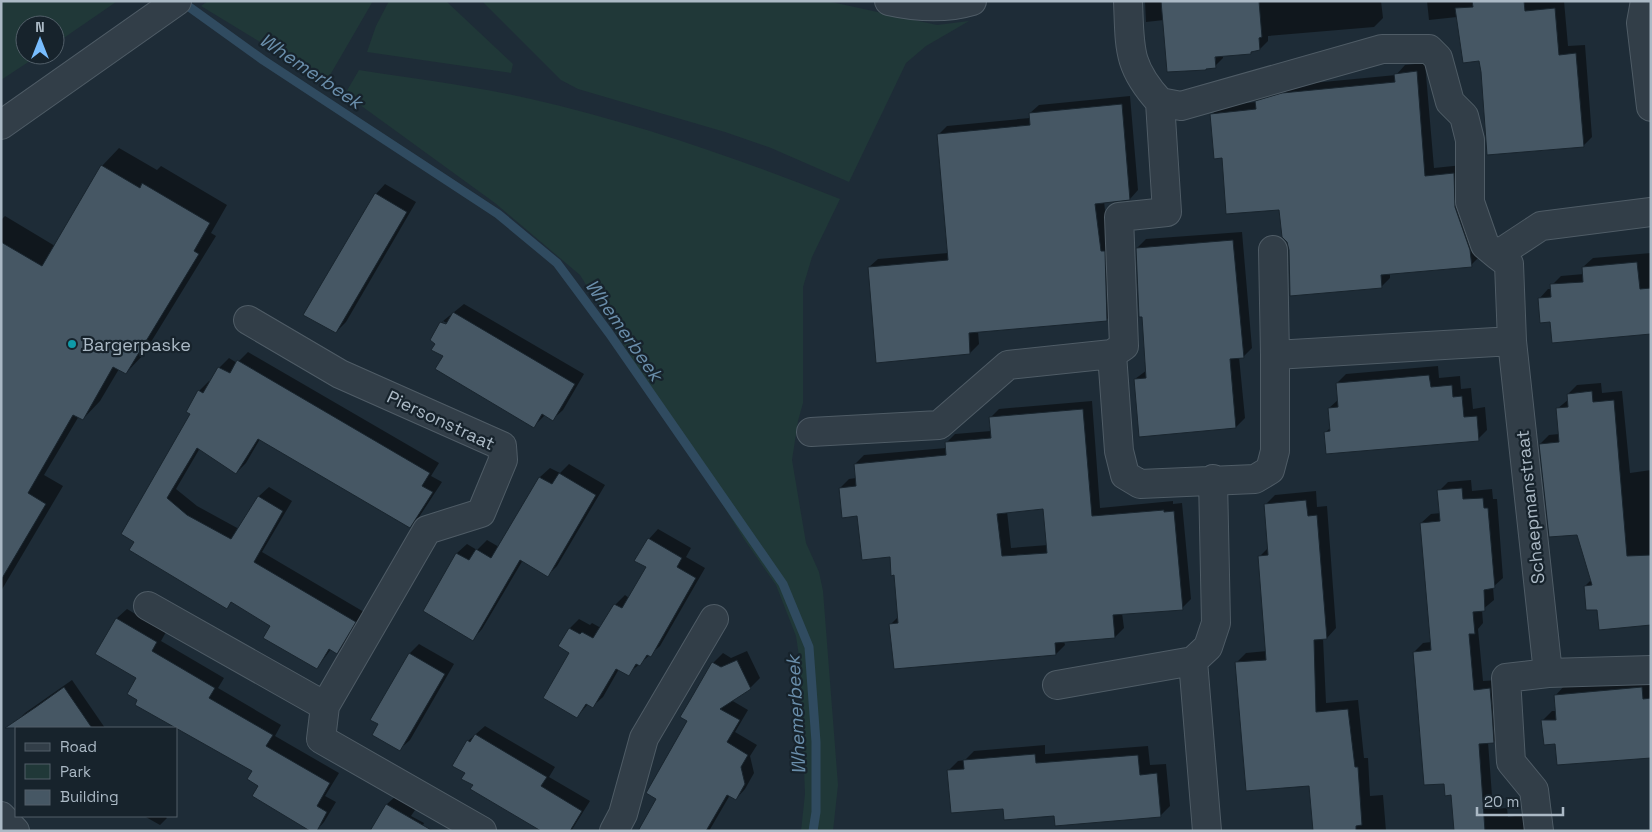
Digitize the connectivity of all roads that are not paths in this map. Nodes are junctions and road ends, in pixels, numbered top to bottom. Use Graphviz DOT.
graph roads {
  1 [pos="177,1"];
  2 [pos="889,1"];
  3 [pos="972,1"];
  4 [pos="1128,1"];
  5 [pos="1645,1"];
  6 [pos="1160,102"];
  7 [pos="1651,107"];
  8 [pos="1,125"];
  9 [pos="1651,212"];
  10 [pos="1272,250"];
  11 [pos="1497,255"];
  12 [pos="248,320"];
  13 [pos="1512,341"];
  14 [pos="1112,354"];
  15 [pos="1276,355"];
  16 [pos="811,432"];
  17 [pos="1213,479"];
  18 [pos="148,606"];
  19 [pos="714,619"];
  20 [pos="1193,661"];
  21 [pos="1651,670"];
  22 [pos="1548,673"];
  23 [pos="1057,685"];
  24 [pos="325,706"];
  25 [pos="1,816"];
  26 [pos="474,829"];
  27 [pos="15,831"];
  28 [pos="614,831"];
  29 [pos="1207,831"];
  30 [pos="1539,831"];
  1 -- 8 [label="street"];
  2 -- 3 [label="street"];
  4 -- 6 [label="street"];
  5 -- 7 [label="street"];
  6 -- 11 [label="street, Schaepmanstraat"];
  6 -- 14 [label="street"];
  9 -- 11 [label="street"];
  10 -- 15 [label="street"];
  11 -- 13 [label="street, Schaepmanstraat"];
  12 -- 24 [label="street, Piersonstraat"];
  13 -- 15 [label="street"];
  13 -- 22 [label="street, Schaepmanstraat"];
  14 -- 16 [label="street"];
  14 -- 17 [label="street"];
  15 -- 17 [label="street"];
  17 -- 20 [label="street"];
  18 -- 24 [label="street"];
  19 -- 28 [label="street"];
  20 -- 23 [label="street"];
  20 -- 29 [label="street"];
  21 -- 22 [label="street"];
  22 -- 30 [label="street"];
  24 -- 26 [label="street, Piersonstraat"];
  25 -- 27 [label="street"];
}
